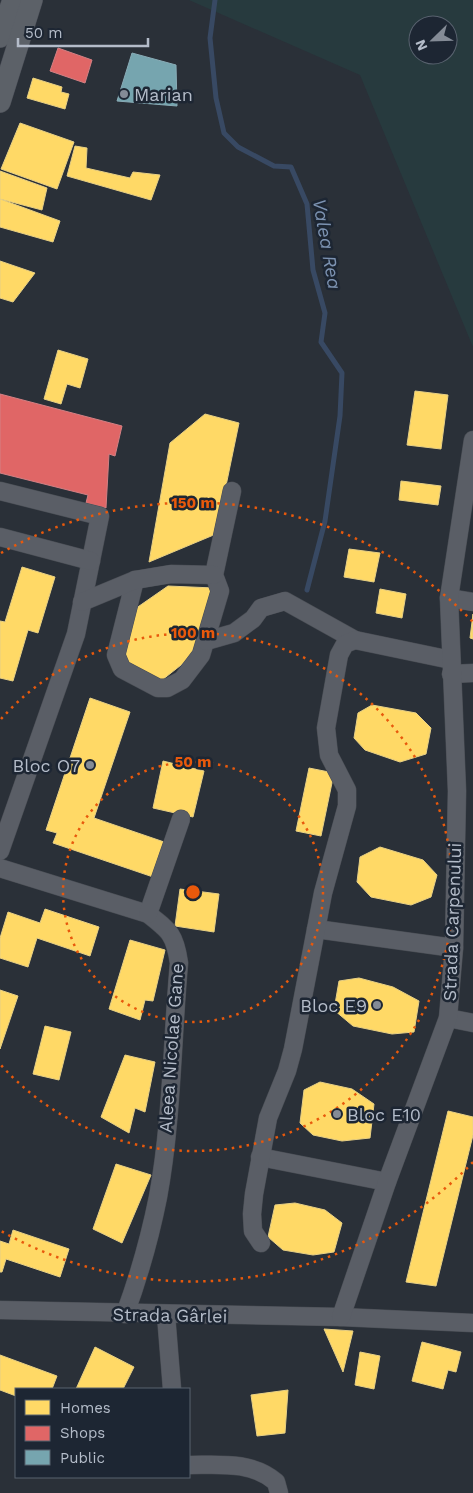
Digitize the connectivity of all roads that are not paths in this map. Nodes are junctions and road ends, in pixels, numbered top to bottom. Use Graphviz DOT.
graph roads {
  1 [pos="13,0"];
  2 [pos="32,0"];
  3 [pos="0,37"];
  4 [pos="0,102"];
  5 [pos="473,440"];
  6 [pos="0,491"];
  7 [pos="232,491"];
  8 [pos="0,537"];
  9 [pos="91,561"];
  10 [pos="214,575"];
  11 [pos="135,580"];
  12 [pos="448,598"];
  13 [pos="82,602"];
  14 [pos="473,602"];
  15 [pos="355,640"];
  16 [pos="206,641"];
  17 [pos="451,667"];
  18 [pos="473,673"];
  19 [pos="181,819"];
  20 [pos="0,851"];
  21 [pos="0,868"];
  22 [pos="148,914"];
  23 [pos="316,929"];
  24 [pos="454,948"];
  25 [pos="448,1018"];
  26 [pos="473,1023"];
  27 [pos="260,1157"];
  28 [pos="387,1182"];
  29 [pos="261,1243"];
  30 [pos="0,1310"];
  31 [pos="125,1314"];
  32 [pos="166,1315"];
  33 [pos="341,1317"];
  34 [pos="473,1323"];
  35 [pos="172,1388"];
  36 [pos="190,1465"];
  37 [pos="279,1493"];
  1 -- 3 [label="main road"];
  2 -- 4 [label="main road"];
  5 -- 12 [label="street, Strada Carpenului"];
  6 -- 9 [label="street"];
  7 -- 10 [label="street"];
  8 -- 9 [label="street"];
  9 -- 13 [label="street"];
  10 -- 11 [label="street"];
  10 -- 16 [label="street"];
  11 -- 13 [label="street"];
  11 -- 16 [label="street"];
  12 -- 14 [label="street"];
  12 -- 17 [label="street, Strada Carpenului"];
  13 -- 20 [label="street"];
  15 -- 16 [label="street"];
  15 -- 17 [label="street"];
  15 -- 23 [label="street"];
  17 -- 18 [label="street"];
  17 -- 24 [label="street, Strada Carpenului"];
  19 -- 22 [label="street"];
  21 -- 22 [label="street, Aleea Nicolae Gane"];
  22 -- 31 [label="street, Aleea Nicolae Gane"];
  23 -- 24 [label="street"];
  23 -- 27 [label="street"];
  24 -- 25 [label="street, Strada Carpenului"];
  25 -- 26 [label="street"];
  25 -- 28 [label="street, Strada Carpenului"];
  27 -- 28 [label="street"];
  27 -- 29 [label="street"];
  28 -- 33 [label="street, Strada Carpenului"];
  30 -- 31 [label="street, Strada Gârlei"];
  31 -- 32 [label="street, Strada Gârlei"];
  32 -- 33 [label="street, Strada Gârlei"];
  32 -- 35 [label="street"];
  33 -- 34 [label="street, Strada Gârlei"];
  36 -- 37 [label="street"];
}
